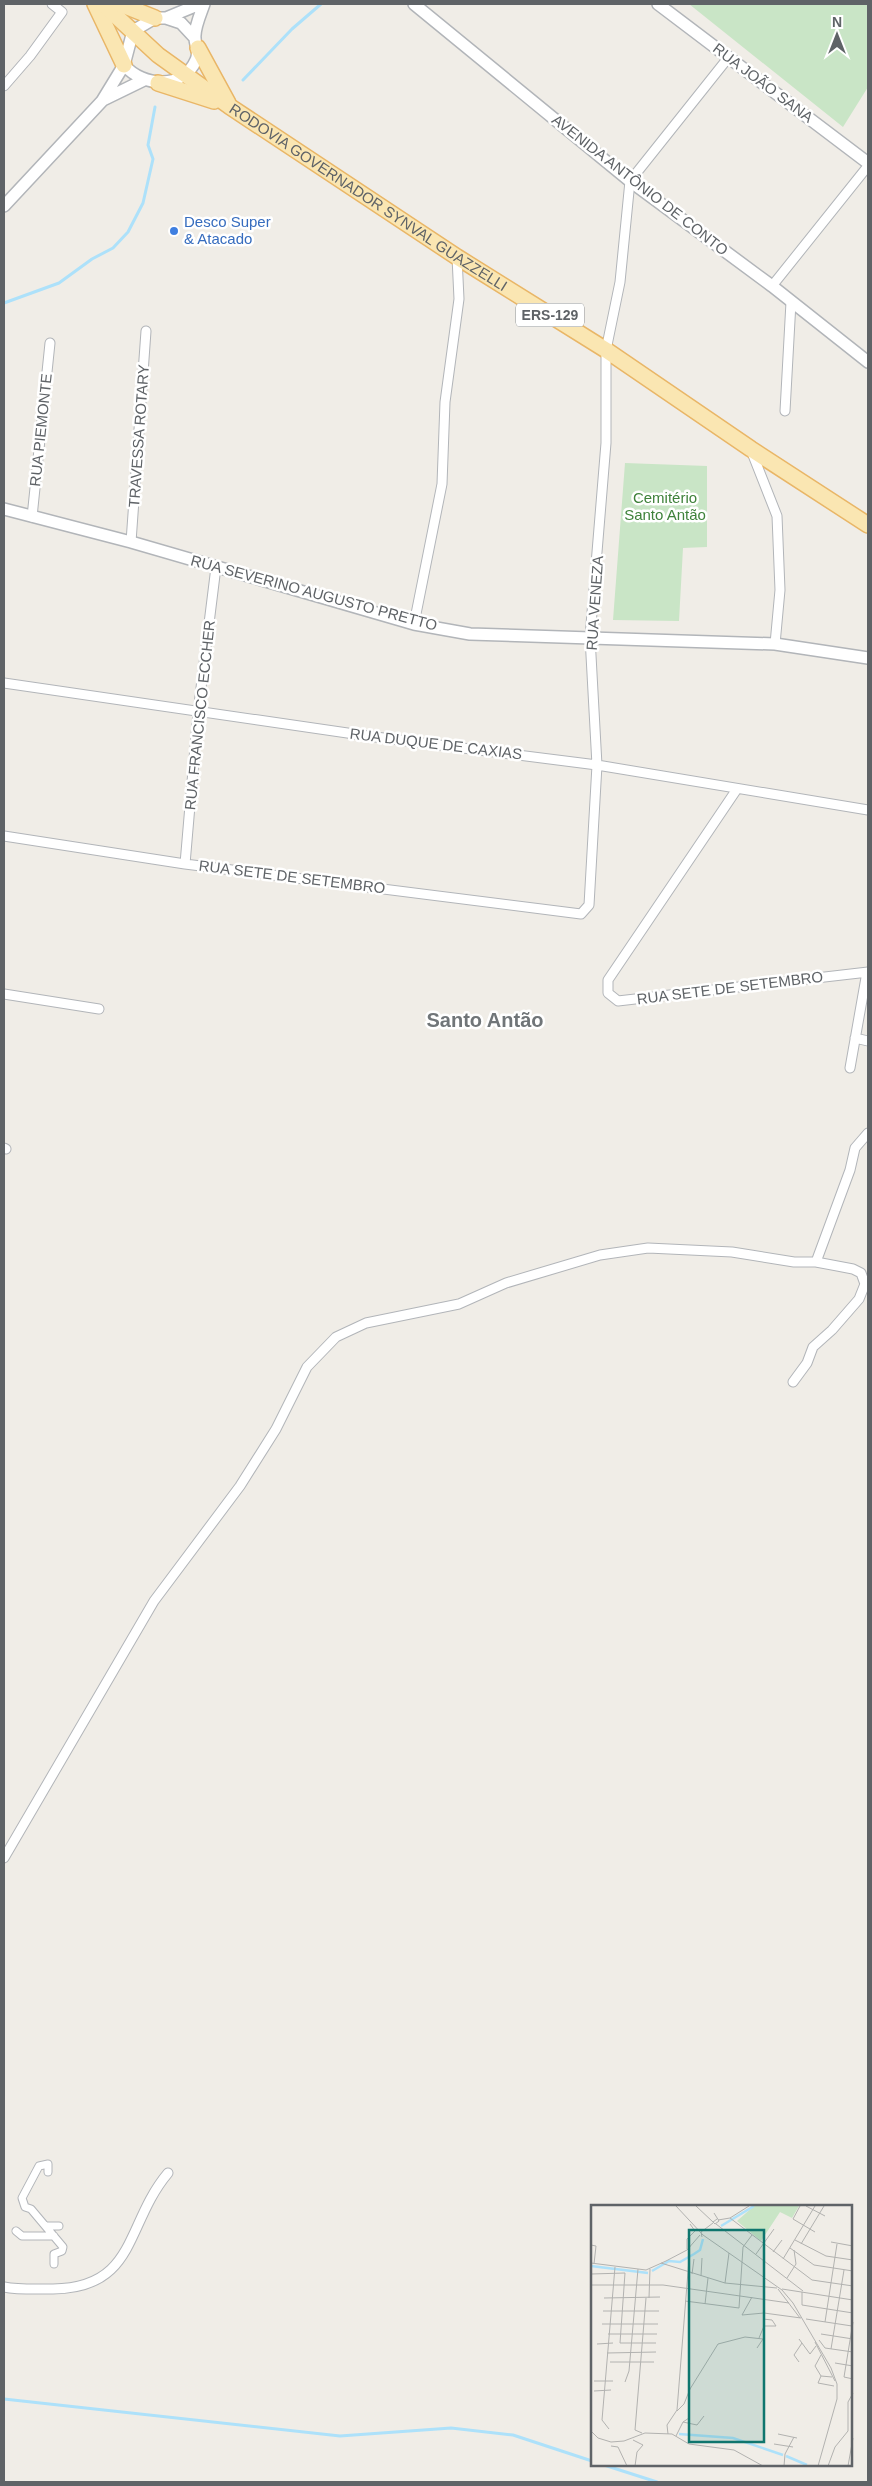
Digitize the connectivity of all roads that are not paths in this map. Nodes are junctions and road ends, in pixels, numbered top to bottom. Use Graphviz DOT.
graph roads {
  1 [pos="52,4"];
  2 [pos="95,4"];
  3 [pos="103,4"];
  4 [pos="120,4"];
  5 [pos="202,4"];
  6 [pos="414,4"];
  7 [pos="658,4"];
  8 [pos="160,18"];
  9 [pos="131,38"];
  10 [pos="196,42"];
  11 [pos="728,58"];
  12 [pos="124,65"];
  13 [pos="185,75"];
  14 [pos="151,82"];
  15 [pos="4,86"];
  16 [pos="102,101"];
  17 [pos="229,106"];
  18 [pos="868,164"];
  19 [pos="630,181"];
  20 [pos="4,206"];
  21 [pos="457,257"];
  22 [pos="772,286"];
  23 [pos="791,302"];
  24 [pos="146,331"];
  25 [pos="50,343"];
  26 [pos="606,350"];
  27 [pos="868,362"];
  28 [pos="785,411"];
  29 [pos="751,449"];
  30 [pos="4,509"];
  31 [pos="32,517"];
  32 [pos="868,525"];
  33 [pos="131,542"];
  34 [pos="216,566"];
  35 [pos="414,624"];
  36 [pos="590,637"];
  37 [pos="775,644"];
  38 [pos="868,658"];
  39 [pos="4,684"];
  40 [pos="198,712"];
  41 [pos="597,765"];
  42 [pos="737,789"];
  43 [pos="868,810"];
  44 [pos="4,836"];
  45 [pos="185,864"];
  46 [pos="581,914"];
  47 [pos="868,972"];
  48 [pos="4,994"];
  49 [pos="98,1009"];
  50 [pos="856,1038"];
  51 [pos="868,1041"];
  52 [pos="850,1068"];
  53 [pos="868,1133"];
  54 [pos="816,1262"];
  55 [pos="793,1382"];
  56 [pos="4,1858"];
  57 [pos="48,2172"];
  58 [pos="168,2173"];
  59 [pos="22,2198"];
  60 [pos="17,2205"];
  61 [pos="59,2226"];
  62 [pos="16,2231"];
  63 [pos="50,2232"];
  64 [pos="54,2264"];
  65 [pos="4,2287"];
  1 -- 15 [label="street"];
  2 -- 12 [label="main road"];
  3 -- 9 [label="main road, RODOVIA GOVERNADOR SYNVAL GUAZZELLI / ERS-129"];
  4 -- 8 [label="main road"];
  5 -- 8 [label="street"];
  5 -- 10 [label="street"];
  6 -- 19 [label="street, AVENIDA ANTÔNIO DE CONTO"];
  7 -- 11 [label="street, RUA JOÃO SANA"];
  8 -- 9 [label="street"];
  8 -- 10 [label="street"];
  9 -- 12 [label="street"];
  9 -- 13 [label="main road, RODOVIA GOVERNADOR SYNVAL GUAZZELLI / ERS-129"];
  10 -- 13 [label="street"];
  10 -- 17 [label="main road"];
  11 -- 18 [label="street, RUA JOÃO SANA"];
  11 -- 19 [label="street"];
  12 -- 14 [label="street"];
  12 -- 16 [label="street"];
  13 -- 14 [label="street"];
  13 -- 17 [label="main road, RODOVIA GOVERNADOR SYNVAL GUAZZELLI / ERS-129"];
  14 -- 16 [label="street"];
  14 -- 17 [label="main road"];
  16 -- 20 [label="street"];
  17 -- 21 [label="main road, RODOVIA GOVERNADOR SYNVAL GUAZZELLI / ERS-129"];
  18 -- 22 [label="street"];
  19 -- 22 [label="street, AVENIDA ANTÔNIO DE CONTO"];
  19 -- 26 [label="street, RUA VENEZA"];
  21 -- 26 [label="main road, RODOVIA GOVERNADOR SYNVAL GUAZZELLI / ERS-129"];
  21 -- 35 [label="street"];
  22 -- 23 [label="street, AVENIDA ANTÔNIO DE CONTO"];
  23 -- 27 [label="street, AVENIDA ANTÔNIO DE CONTO"];
  23 -- 28 [label="street"];
  24 -- 33 [label="street, TRAVESSA ROTARY"];
  25 -- 31 [label="street, RUA PIEMONTE"];
  26 -- 29 [label="main road, RODOVIA GOVERNADOR SYNVAL GUAZZELLI / ERS-129"];
  26 -- 36 [label="street, RUA VENEZA"];
  29 -- 32 [label="main road, RODOVIA GOVERNADOR SYNVAL GUAZZELLI / ERS-129"];
  29 -- 37 [label="street"];
  30 -- 31 [label="street, RUA SEVERINO AUGUSTO PRETTO"];
  31 -- 33 [label="street, RUA SEVERINO AUGUSTO PRETTO"];
  33 -- 34 [label="street, RUA SEVERINO AUGUSTO PRETTO"];
  34 -- 35 [label="street, RUA SEVERINO AUGUSTO PRETTO"];
  34 -- 40 [label="street, RUA FRANCISCO ECCHER"];
  35 -- 36 [label="street, RUA SEVERINO AUGUSTO PRETTO"];
  36 -- 37 [label="street, RUA SEVERINO AUGUSTO PRETTO"];
  36 -- 41 [label="street, RUA VENEZA"];
  37 -- 38 [label="street, RUA SEVERINO AUGUSTO PRETTO"];
  39 -- 40 [label="street, RUA DUQUE DE CAXIAS"];
  40 -- 41 [label="street, RUA DUQUE DE CAXIAS"];
  40 -- 45 [label="street, RUA FRANCISCO ECCHER"];
  41 -- 42 [label="street, RUA DUQUE DE CAXIAS"];
  41 -- 46 [label="street, RUA VENEZA"];
  42 -- 43 [label="street, RUA DUQUE DE CAXIAS"];
  42 -- 47 [label="street, RUA SETE DE SETEMBRO"];
  44 -- 45 [label="street, RUA SETE DE SETEMBRO"];
  45 -- 46 [label="street, RUA SETE DE SETEMBRO"];
  47 -- 50 [label="street"];
  48 -- 49 [label="street"];
  50 -- 51 [label="street"];
  50 -- 52 [label="street"];
  53 -- 54 [label="street"];
  54 -- 55 [label="street"];
  54 -- 56 [label="street"];
  57 -- 59 [label="street"];
  58 -- 65 [label="street"];
  59 -- 60 [label="street"];
  59 -- 63 [label="street"];
  61 -- 63 [label="street"];
  62 -- 63 [label="street"];
  63 -- 64 [label="street"];
}
